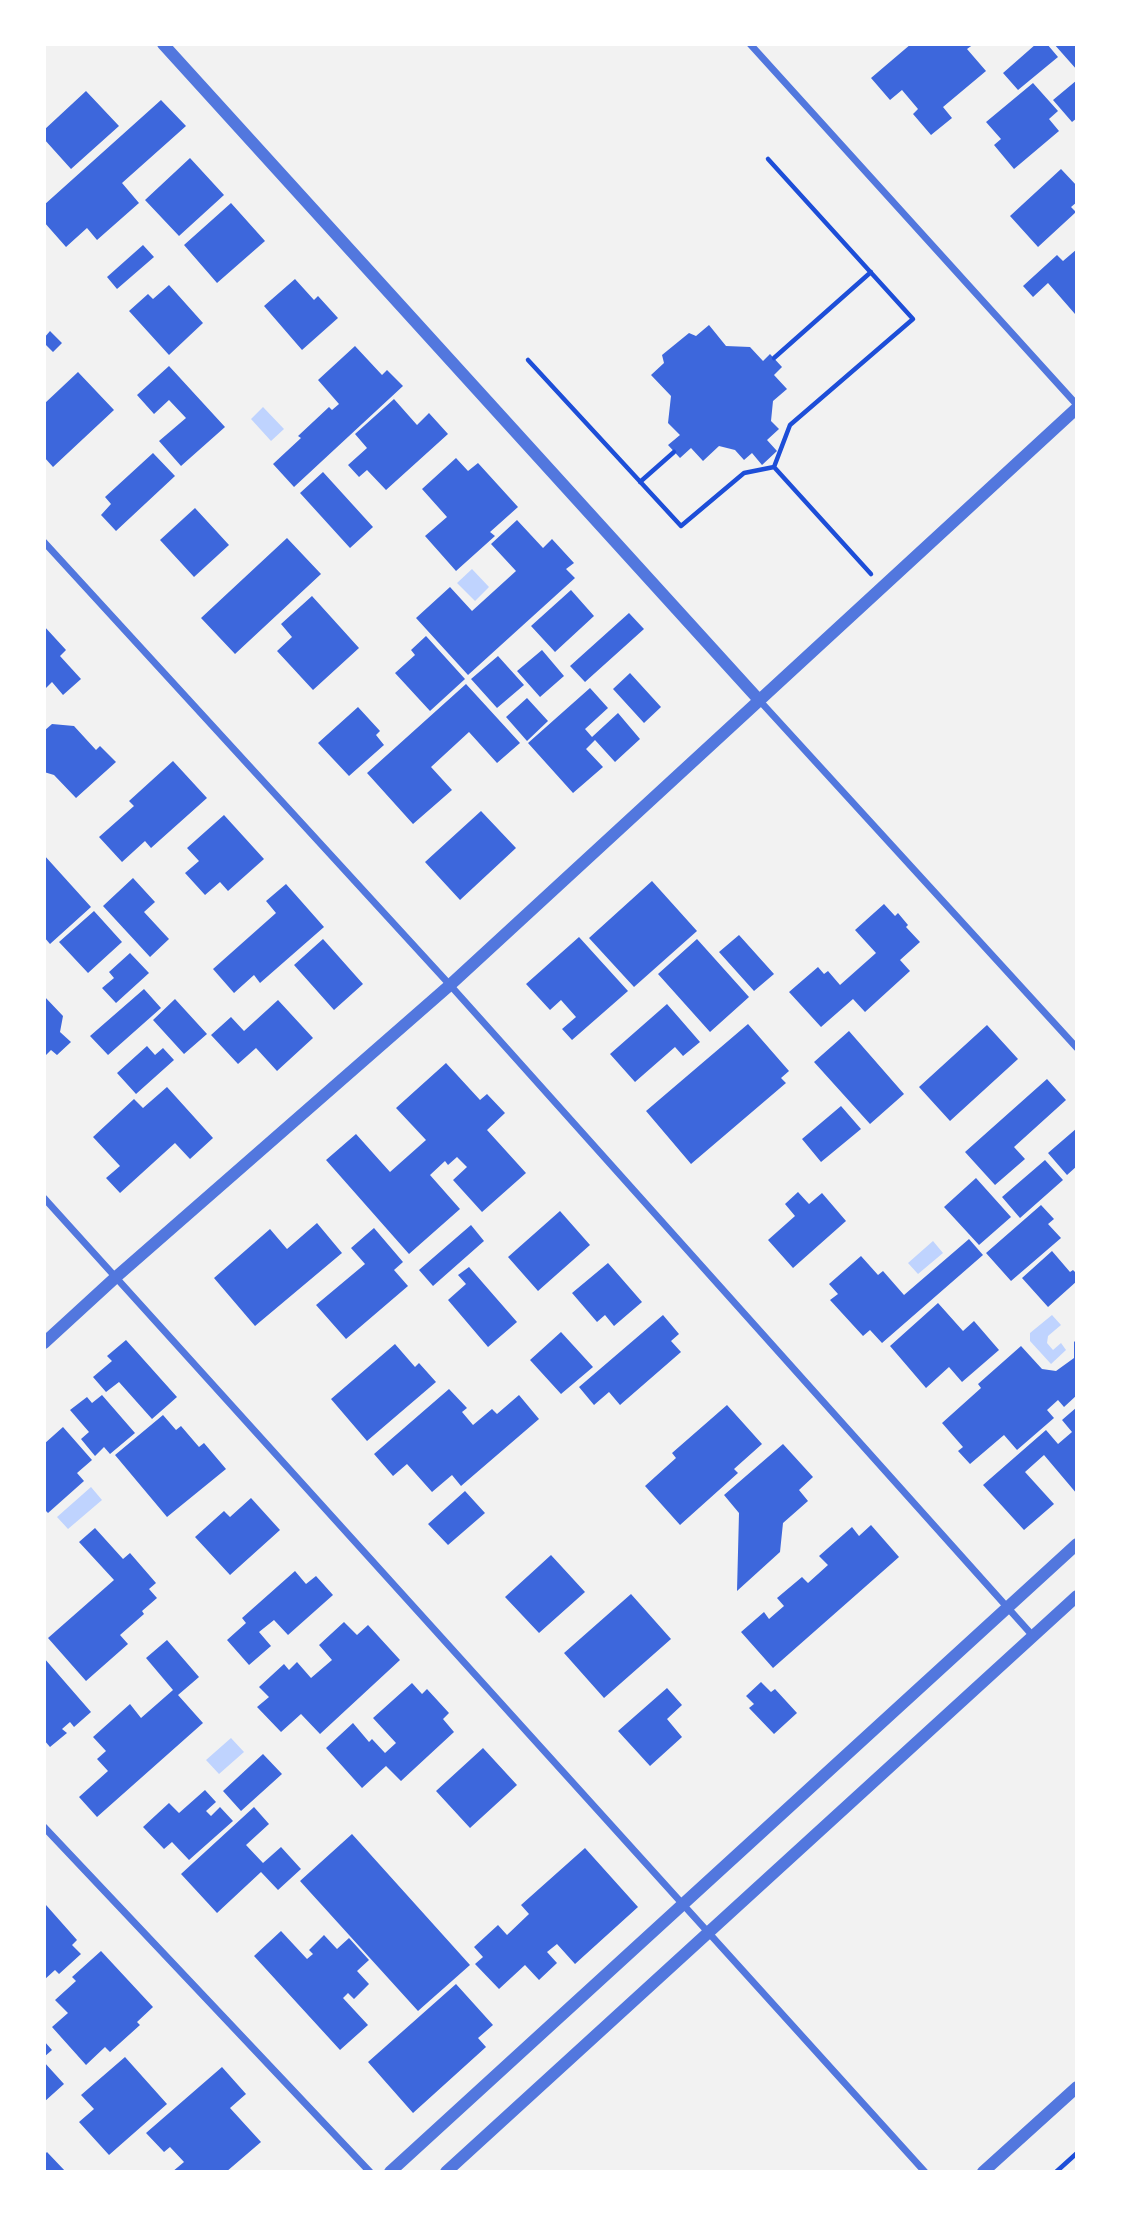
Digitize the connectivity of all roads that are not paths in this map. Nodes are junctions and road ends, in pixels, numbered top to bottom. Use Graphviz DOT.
graph roads {
  1 [pos="163,44"];
  2 [pos="750,44"];
  3 [pos="1077,407"];
  4 [pos="44,542"];
  5 [pos="759,701"];
  6 [pos="450,985"];
  7 [pos="1077,1048"];
  8 [pos="44,1198"];
  9 [pos="116,1277"];
  10 [pos="44,1343"];
  11 [pos="1077,1544"];
  12 [pos="1077,1596"];
  13 [pos="1006,1607"];
  14 [pos="1033,1636"];
  15 [pos="44,1827"];
  16 [pos="682,1904"];
  17 [pos="709,1933"];
  18 [pos="1077,2087"];
  19 [pos="370,2172"];
  20 [pos="390,2172"];
  21 [pos="446,2172"];
  22 [pos="925,2172"];
  23 [pos="983,2172"];
  1 -- 5 [label="street"];
  2 -- 3 [label="street"];
  3 -- 5 [label="street"];
  4 -- 6 [label="street"];
  5 -- 6 [label="street"];
  5 -- 7 [label="street"];
  6 -- 9 [label="street"];
  6 -- 13 [label="street"];
  8 -- 9 [label="street"];
  9 -- 10 [label="street"];
  9 -- 16 [label="street"];
  11 -- 13 [label="street"];
  12 -- 14 [label="street"];
  13 -- 14 [label="street"];
  13 -- 16 [label="street"];
  14 -- 17 [label="street"];
  15 -- 19 [label="street"];
  16 -- 17 [label="street"];
  16 -- 20 [label="street"];
  17 -- 21 [label="street"];
  17 -- 22 [label="street"];
  18 -- 23 [label="street"];
}
